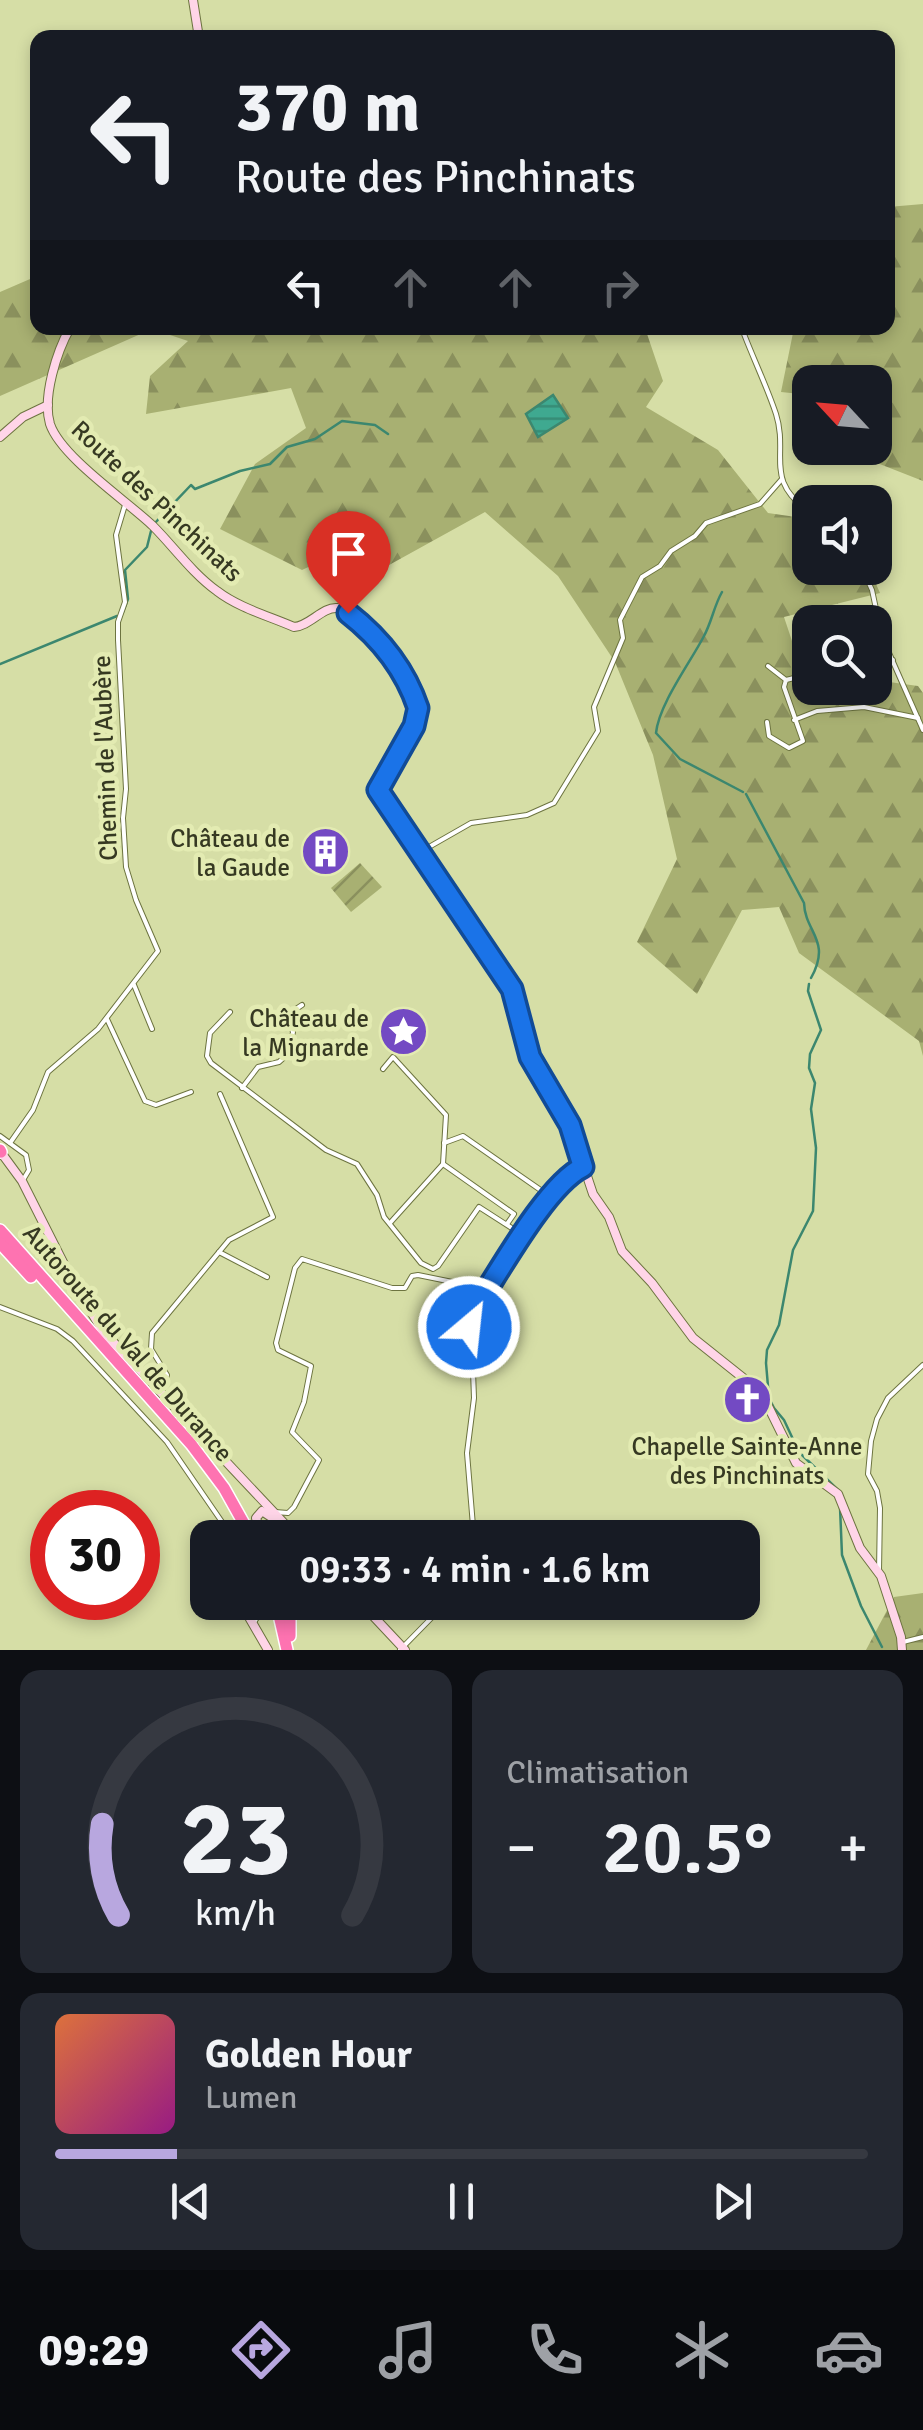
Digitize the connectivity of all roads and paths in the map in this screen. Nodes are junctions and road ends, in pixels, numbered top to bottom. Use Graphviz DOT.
graph roads {
  1 [pos="193,0"];
  2 [pos="198,30"];
  3 [pos="66,335"];
  4 [pos="744,335"];
  5 [pos="48,405"];
  6 [pos="0,436"];
  7 [pos="782,478"];
  8 [pos="792,495"];
  9 [pos="126,505"];
  10 [pos="870,585"];
  11 [pos="893,660"];
  12 [pos="768,666"];
  13 [pos="792,678"];
  14 [pos="786,680"];
  15 [pos="918,718"];
  16 [pos="794,720"];
  17 [pos="767,722"];
  18 [pos="923,730"];
  19 [pos="422,851"];
  20 [pos="134,985"];
  21 [pos="302,1004"];
  22 [pos="230,1012"];
  23 [pos="107,1019"];
  24 [pos="152,1029"];
  25 [pos="382,1069"];
  26 [pos="242,1088"];
  27 [pos="191,1092"];
  28 [pos="220,1094"];
  29 [pos="0,1136"];
  30 [pos="444,1143"];
  31 [pos="3,1149"];
  32 [pos="442,1164"];
  33 [pos="583,1167"];
  34 [pos="22,1182"];
  35 [pos="488,1195"];
  36 [pos="479,1208"];
  37 [pos="390,1223"];
  38 [pos="507,1224"];
  39 [pos="0,1230"];
  40 [pos="516,1230"];
  41 [pos="524,1236"];
  42 [pos="0,1241"];
  43 [pos="219,1252"];
  44 [pos="267,1276"];
  45 [pos="482,1298"];
  46 [pos="0,1307"];
  47 [pos="923,1365"];
  48 [pos="160,1393"];
  49 [pos="255,1493"];
  50 [pos="275,1512"];
  51 [pos="221,1520"];
  52 [pos="238,1520"];
  53 [pos="240,1520"];
  54 [pos="257,1520"];
  55 [pos="275,1520"];
  56 [pos="278,1520"];
  57 [pos="281,1520"];
  58 [pos="472,1520"];
  59 [pos="879,1572"];
  60 [pos="251,1620"];
  61 [pos="256,1620"];
  62 [pos="278,1620"];
  63 [pos="288,1620"];
  64 [pos="376,1620"];
  65 [pos="429,1620"];
  66 [pos="253,1624"];
  67 [pos="923,1637"];
  68 [pos="902,1646"];
  69 [pos="402,1649"];
  70 [pos="268,1650"];
  71 [pos="286,1650"];
  1 -- 2 [label="street"];
  3 -- 5 [label="street, Route des Pinchinats"];
  4 -- 7 [label="street"];
  5 -- 6 [label="street"];
  5 -- 9 [label="street, Route des Pinchinats"];
  7 -- 8 [label="street"];
  7 -- 19 [label="street"];
  9 -- 19 [label="street, Route des Pinchinats"];
  9 -- 20 [label="street, Chemin de l'Aubère"];
  10 -- 11 [label="street"];
  11 -- 15 [label="street"];
  12 -- 14 [label="street"];
  13 -- 14 [label="street"];
  14 -- 16 [label="street"];
  15 -- 16 [label="street"];
  15 -- 18 [label="street"];
  16 -- 17 [label="street"];
  19 -- 33 [label="street, Route des Pinchinats"];
  20 -- 23 [label="street, Chemin de l'Aubère"];
  20 -- 24 [label="street"];
  21 -- 26 [label="street"];
  22 -- 26 [label="street"];
  23 -- 27 [label="street"];
  23 -- 31 [label="street, Chemin de l'Aubère"];
  25 -- 30 [label="street"];
  26 -- 37 [label="street"];
  28 -- 43 [label="street"];
  29 -- 31 [label="street"];
  30 -- 32 [label="street"];
  30 -- 40 [label="street"];
  31 -- 34 [label="street"];
  31 -- 34 [label="street"];
  32 -- 35 [label="street"];
  32 -- 37 [label="street"];
  33 -- 41 [label="street"];
  33 -- 59 [label="street, Route des Pinchinats"];
  34 -- 48 [label="street"];
  35 -- 36 [label="street"];
  35 -- 38 [label="street"];
  36 -- 37 [label="street"];
  36 -- 38 [label="street"];
  38 -- 40 [label="street"];
  39 -- 53 [label="highway, Autoroute du Val de Durance"];
  40 -- 41 [label="street"];
  41 -- 45 [label="street"];
  42 -- 52 [label="highway, Autoroute du Val de Durance"];
  43 -- 44 [label="street"];
  43 -- 48 [label="street"];
  45 -- 50 [label="street"];
  45 -- 58 [label="street"];
  46 -- 51 [label="street"];
  47 -- 59 [label="street"];
  48 -- 49 [label="street"];
  49 -- 50 [label="street"];
  49 -- 56 [label="street"];
  50 -- 57 [label="street"];
  54 -- 55 [label="street"];
  59 -- 68 [label="street, Route des Pinchinats"];
  60 -- 66 [label="street"];
  61 -- 66 [label="street"];
  62 -- 71 [label="highway"];
  63 -- 71 [label="highway"];
  64 -- 69 [label="street"];
  65 -- 69 [label="street"];
  66 -- 70 [label="street"];
  67 -- 68 [label="street"];
}
